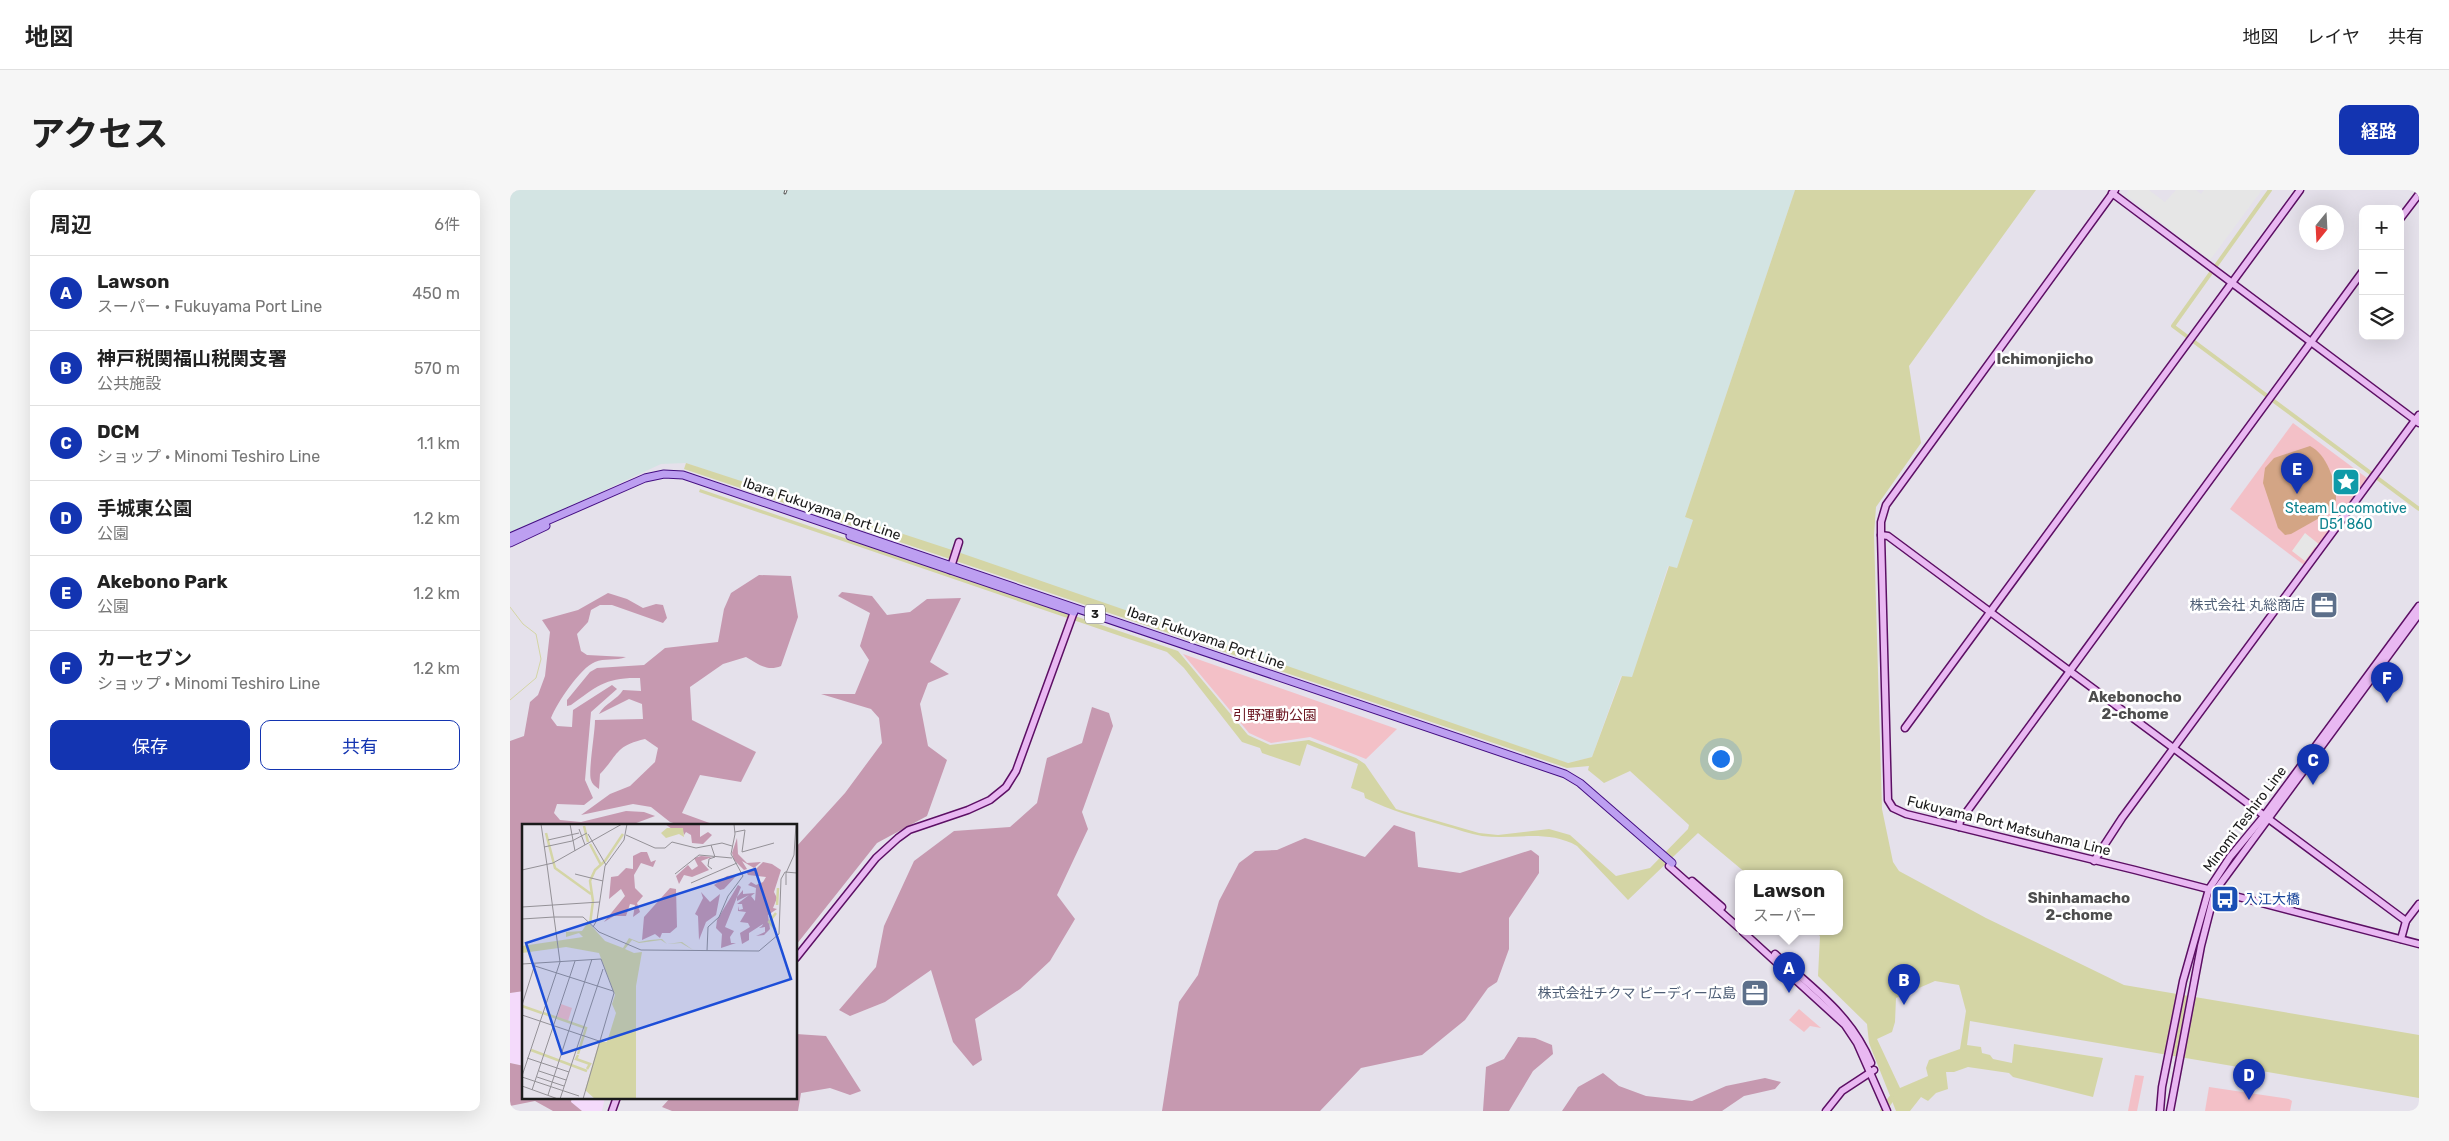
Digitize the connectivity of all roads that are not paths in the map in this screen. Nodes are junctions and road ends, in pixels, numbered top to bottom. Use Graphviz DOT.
graph roads {
  1 [pos="2300,190"];
  2 [pos="2114,192"];
  3 [pos="2419,194"];
  4 [pos="2404,214"];
  5 [pos="2359,276"];
  6 [pos="2232,283"];
  7 [pos="2311,342"];
  8 [pos="2418,419"];
  9 [pos="1880,535"];
  10 [pos="510,537"];
  11 [pos="510,543"];
  12 [pos="958,545"];
  13 [pos="951,566"];
  14 [pos="2419,606"];
  15 [pos="1074,610"];
  16 [pos="1990,612"];
  17 [pos="2419,614"];
  18 [pos="2069,670"];
  19 [pos="1904,728"];
  20 [pos="2174,749"];
  21 [pos="2266,818"];
  22 [pos="1958,827"];
  23 [pos="2094,861"];
  24 [pos="1670,864"];
  25 [pos="2212,890"];
  26 [pos="2419,904"];
  27 [pos="1735,920"];
  28 [pos="2406,921"];
  29 [pos="1735,924"];
  30 [pos="1746,935"];
  31 [pos="1752,935"];
  32 [pos="2402,939"];
  33 [pos="2419,944"];
  34 [pos="798,956"];
  35 [pos="1872,1071"];
  36 [pos="1880,1090"];
  37 [pos="617,1098"];
  38 [pos="612,1111"];
  39 [pos="1826,1111"];
  40 [pos="1887,1111"];
  41 [pos="1891,1111"];
  42 [pos="2160,1111"];
  43 [pos="2170,1111"];
  1 -- 6 [label="street"];
  2 -- 6 [label="street"];
  2 -- 9 [label="street, Fukuyama Port Matsuhama Line"];
  3 -- 4 [label="street"];
  5 -- 7 [label="street"];
  6 -- 7 [label="street"];
  6 -- 16 [label="street"];
  7 -- 8 [label="street"];
  7 -- 18 [label="street"];
  8 -- 20 [label="street"];
  9 -- 16 [label="street"];
  9 -- 22 [label="street, Fukuyama Port Matsuhama Line"];
  10 -- 13 [label="main road, Ibara Fukuyama Port Line / 3"];
  11 -- 13 [label="main road, Ibara Fukuyama Port Line / 3"];
  12 -- 13 [label="street"];
  13 -- 15 [label="main road, Ibara Fukuyama Port Line / 3"];
  14 -- 21 [label="street, Minomi Teshiro Line"];
  15 -- 24 [label="main road, Ibara Fukuyama Port Line / 3"];
  15 -- 34 [label="street"];
  16 -- 18 [label="street"];
  16 -- 19 [label="street"];
  17 -- 21 [label="street, Minomi Teshiro Line"];
  18 -- 20 [label="street"];
  18 -- 22 [label="street"];
  20 -- 21 [label="street"];
  20 -- 23 [label="street"];
  21 -- 25 [label="street, Minomi Teshiro Line"];
  21 -- 28 [label="street"];
  22 -- 23 [label="street, Fukuyama Port Matsuhama Line"];
  23 -- 25 [label="street, Fukuyama Port Matsuhama Line"];
  24 -- 27 [label="street"];
  24 -- 29 [label="street"];
  25 -- 32 [label="street, Fukuyama Port Matsuhama Line"];
  25 -- 42 [label="street, Minomi Teshiro Line"];
  25 -- 43 [label="street, Minomi Teshiro Line"];
  26 -- 28 [label="street"];
  28 -- 32 [label="street"];
  30 -- 35 [label="street"];
  31 -- 35 [label="street"];
  32 -- 33 [label="street, Fukuyama Port Matsuhama Line"];
  35 -- 36 [label="street"];
  35 -- 39 [label="street"];
  36 -- 40 [label="street"];
  36 -- 41 [label="street"];
  37 -- 38 [label="street"];
}
